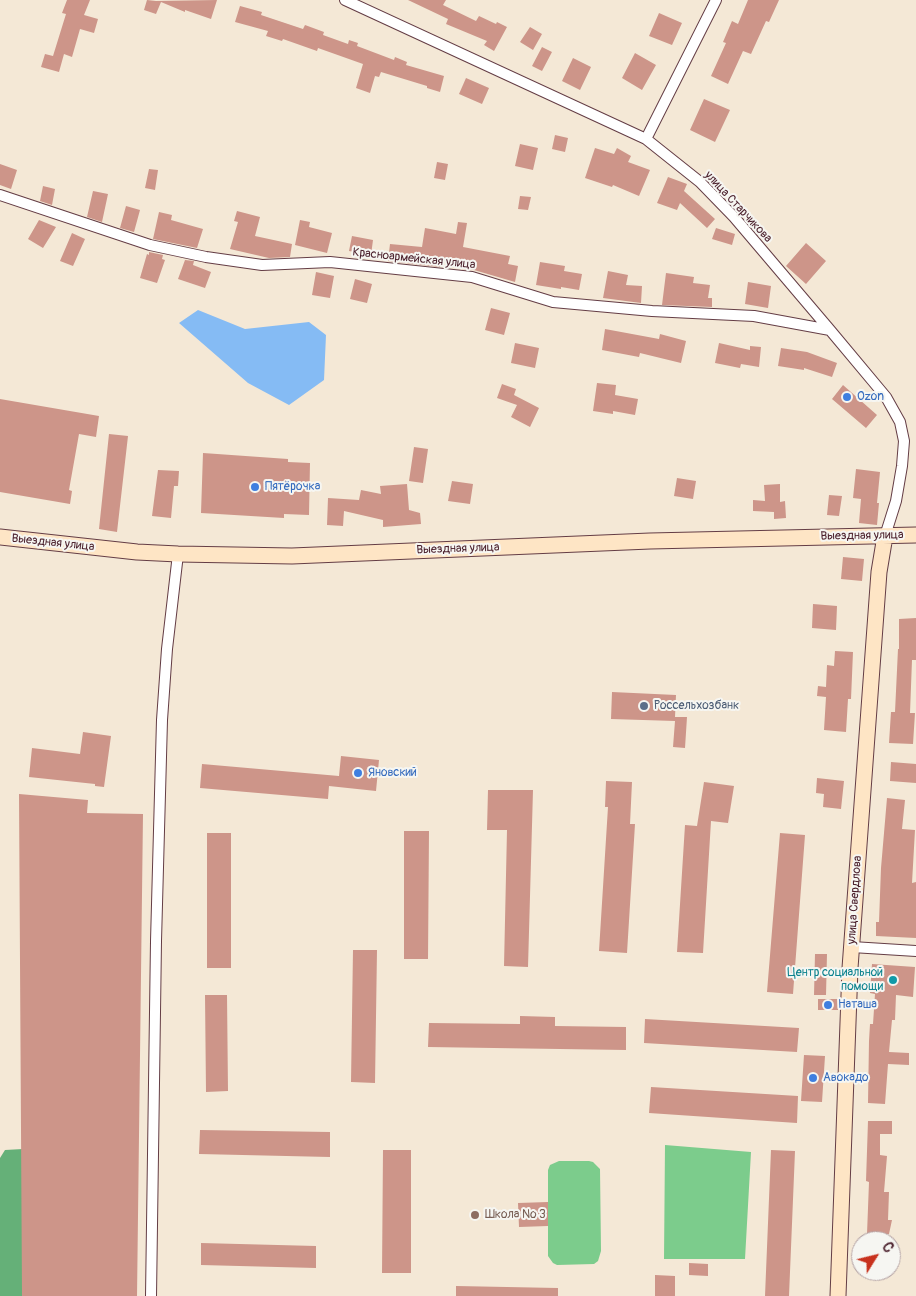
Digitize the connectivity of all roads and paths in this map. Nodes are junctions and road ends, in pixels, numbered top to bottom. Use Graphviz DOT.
graph roads {
  1 [pos="345,0"];
  2 [pos="716,0"];
  3 [pos="646,139"];
  4 [pos="0,195"];
  5 [pos="830,330"];
  6 [pos="916,535"];
  7 [pos="885,536"];
  8 [pos="0,537"];
  9 [pos="178,554"];
  10 [pos="852,947"];
  11 [pos="916,950"];
  12 [pos="150,1296"];
  13 [pos="838,1296"];
  1 -- 3 [label="street, улица Старчикова"];
  2 -- 3 [label="street"];
  3 -- 5 [label="street, улица Старчикова"];
  4 -- 5 [label="street, Красноармейская улица"];
  5 -- 7 [label="street, улица Старчикова"];
  6 -- 7 [label="street, Выездная улица"];
  7 -- 9 [label="street, Выездная улица"];
  7 -- 10 [label="street, улица Свердлова"];
  8 -- 9 [label="street, Выездная улица"];
  9 -- 12 [label="street"];
  10 -- 11 [label="street"];
  10 -- 13 [label="street, улица Свердлова"];
}
